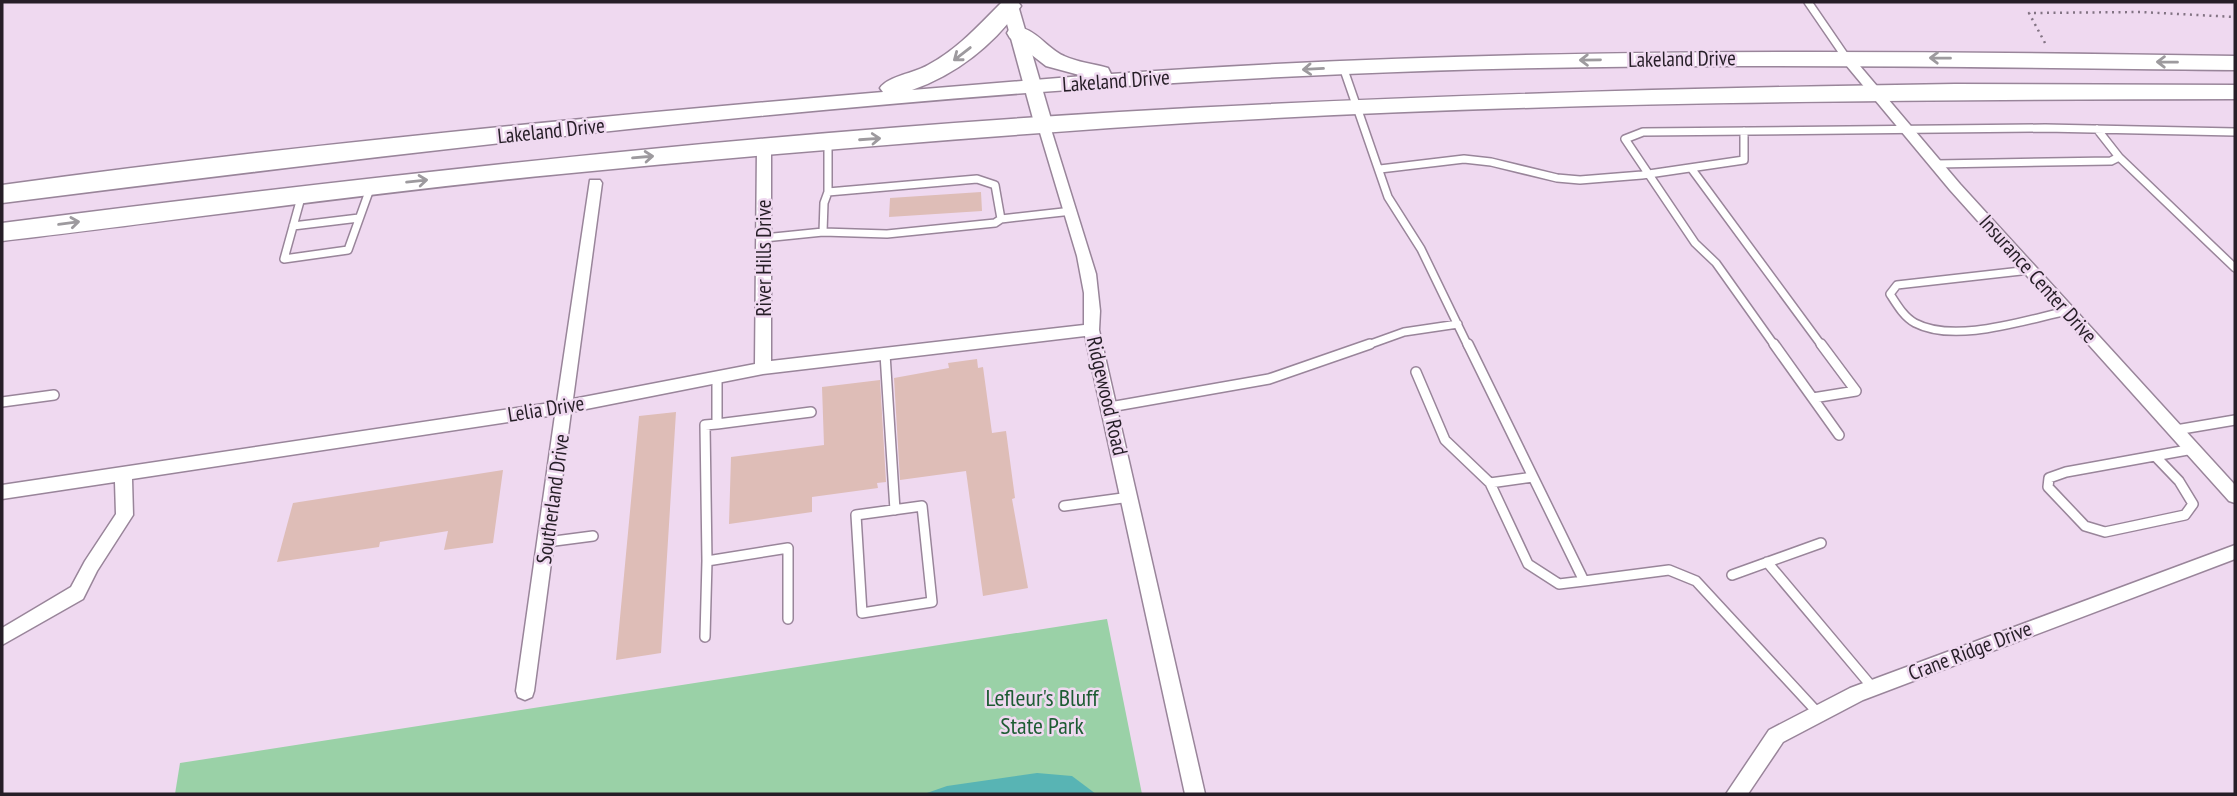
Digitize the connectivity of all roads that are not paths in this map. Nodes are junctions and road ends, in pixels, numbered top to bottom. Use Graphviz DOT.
graph roads {
  1 [pos="1808,2"];
  2 [pos="1009,4"];
  3 [pos="1017,33"];
  4 [pos="1845,56"];
  5 [pos="2235,63"];
  6 [pos="1343,67"];
  7 [pos="1150,78"];
  8 [pos="1031,87"];
  9 [pos="2235,92"];
  10 [pos="1879,93"];
  11 [pos="1358,107"];
  12 [pos="775,109"];
  13 [pos="1044,126"];
  14 [pos="2097,129"];
  15 [pos="1744,131"];
  16 [pos="1910,131"];
  17 [pos="2235,132"];
  18 [pos="828,142"];
  19 [pos="764,147"];
  20 [pos="2119,157"];
  21 [pos="1937,164"];
  22 [pos="1691,168"];
  23 [pos="1380,169"];
  24 [pos="1648,174"];
  25 [pos="138,176"];
  26 [pos="595,183"];
  27 [pos="371,186"];
  28 [pos="828,192"];
  29 [pos="2,194"];
  30 [pos="302,194"];
  31 [pos="1072,211"];
  32 [pos="119,216"];
  33 [pos="359,218"];
  34 [pos="1001,219"];
  35 [pos="293,226"];
  36 [pos="2,232"];
  37 [pos="823,232"];
  38 [pos="764,238"];
  39 [pos="2235,268"];
  40 [pos="2030,270"];
  41 [pos="2067,311"];
  42 [pos="1458,324"];
  43 [pos="1091,330"];
  44 [pos="885,354"];
  45 [pos="763,369"];
  46 [pos="1416,372"];
  47 [pos="717,378"];
  48 [pos="54,395"];
  49 [pos="1813,398"];
  50 [pos="2,402"];
  51 [pos="566,407"];
  52 [pos="1111,407"];
  53 [pos="811,411"];
  54 [pos="2235,420"];
  55 [pos="717,424"];
  56 [pos="2175,430"];
  57 [pos="1839,435"];
  58 [pos="2193,449"];
  59 [pos="2156,457"];
  60 [pos="123,474"];
  61 [pos="1533,477"];
  62 [pos="1490,483"];
  63 [pos="2233,491"];
  64 [pos="2,492"];
  65 [pos="1130,497"];
  66 [pos="1064,506"];
  67 [pos="895,510"];
  68 [pos="593,536"];
  69 [pos="547,542"];
  70 [pos="1821,543"];
  71 [pos="2235,552"];
  72 [pos="707,561"];
  73 [pos="1767,562"];
  74 [pos="1732,575"];
  75 [pos="1584,581"];
  76 [pos="788,620"];
  77 [pos="705,636"];
  78 [pos="2,637"];
  79 [pos="1872,688"];
  80 [pos="525,691"];
  81 [pos="1818,713"];
  82 [pos="1195,794"];
  83 [pos="1735,794"];
  1 -- 4 [label="lane"];
  2 -- 3 [label="street, Ridgewood Road"];
  2 -- 12 [label="highway, one-way"];
  3 -- 7 [label="highway"];
  3 -- 8 [label="street, Ridgewood Road"];
  5 -- 4 [label="highway, Lakeland Drive, one-way"];
  4 -- 6 [label="highway, Lakeland Drive, one-way"];
  4 -- 10 [label="street, Insurance Center Drive"];
  6 -- 7 [label="highway, Lakeland Drive, one-way"];
  6 -- 11 [label="lane"];
  7 -- 8 [label="highway, Lakeland Drive"];
  8 -- 12 [label="highway, Lakeland Drive"];
  8 -- 13 [label="street, Ridgewood Road"];
  9 -- 10 [label="highway, Lakeland Drive"];
  10 -- 11 [label="highway, Lakeland Drive"];
  10 -- 16 [label="street, Insurance Center Drive"];
  11 -- 13 [label="highway, Lakeland Drive"];
  11 -- 23 [label="lane"];
  12 -- 25 [label="highway, Lakeland Drive"];
  18 -- 13 [label="highway, Lakeland Drive, one-way"];
  13 -- 31 [label="street, Ridgewood Road"];
  14 -- 16 [label="lane"];
  14 -- 17 [label="lane"];
  14 -- 20 [label="lane"];
  15 -- 16 [label="lane"];
  15 -- 22 [label="lane"];
  15 -- 24 [label="lane"];
  16 -- 21 [label="street, Insurance Center Drive"];
  18 -- 19 [label="highway, Lakeland Drive"];
  18 -- 28 [label="lane"];
  27 -- 19 [label="highway, Lakeland Drive, one-way"];
  19 -- 38 [label="street, River Hills Drive"];
  20 -- 21 [label="lane"];
  20 -- 39 [label="lane"];
  21 -- 40 [label="street, Insurance Center Drive"];
  22 -- 24 [label="lane"];
  22 -- 49 [label="lane"];
  23 -- 24 [label="lane"];
  23 -- 42 [label="lane"];
  24 -- 49 [label="lane"];
  25 -- 29 [label="highway, Lakeland Drive"];
  25 -- 32 [label="highway"];
  26 -- 51 [label="street, Southerland Drive"];
  27 -- 30 [label="highway, Lakeland Drive"];
  27 -- 33 [label="lane"];
  28 -- 34 [label="lane"];
  28 -- 37 [label="lane"];
  30 -- 32 [label="highway, Lakeland Drive"];
  30 -- 35 [label="lane"];
  31 -- 34 [label="lane"];
  31 -- 43 [label="street, Ridgewood Road"];
  36 -- 32 [label="highway, Lakeland Drive, one-way"];
  33 -- 35 [label="lane"];
  33 -- 35 [label="lane"];
  34 -- 37 [label="lane"];
  37 -- 38 [label="lane"];
  38 -- 45 [label="street, River Hills Drive"];
  40 -- 41 [label="street, Insurance Center Drive"];
  40 -- 41 [label="lane"];
  41 -- 56 [label="street, Insurance Center Drive"];
  42 -- 52 [label="lane"];
  42 -- 61 [label="lane"];
  43 -- 44 [label="street, Lelia Drive"];
  43 -- 52 [label="street, Ridgewood Road"];
  44 -- 45 [label="street, Lelia Drive"];
  44 -- 67 [label="lane"];
  45 -- 47 [label="street, Lelia Drive"];
  46 -- 62 [label="lane"];
  47 -- 51 [label="street, Lelia Drive"];
  47 -- 55 [label="lane"];
  48 -- 50 [label="lane"];
  49 -- 57 [label="lane"];
  51 -- 60 [label="street, Lelia Drive"];
  51 -- 69 [label="street, Southerland Drive"];
  52 -- 65 [label="street, Ridgewood Road"];
  53 -- 55 [label="lane"];
  54 -- 56 [label="lane"];
  55 -- 72 [label="lane"];
  56 -- 58 [label="street, Insurance Center Drive"];
  58 -- 59 [label="lane"];
  58 -- 63 [label="street, Insurance Center Drive"];
  59 -- 59 [label="lane"];
  60 -- 64 [label="street, Lelia Drive"];
  60 -- 78 [label="street"];
  61 -- 62 [label="lane"];
  61 -- 75 [label="lane"];
  62 -- 75 [label="lane"];
  65 -- 66 [label="lane"];
  65 -- 82 [label="street, Ridgewood Road"];
  67 -- 67 [label="lane"];
  68 -- 69 [label="lane"];
  69 -- 80 [label="street, Southerland Drive"];
  70 -- 73 [label="lane"];
  71 -- 79 [label="street, Crane Ridge Drive"];
  72 -- 76 [label="lane"];
  72 -- 77 [label="lane"];
  73 -- 74 [label="lane"];
  73 -- 79 [label="lane"];
  75 -- 81 [label="lane"];
  79 -- 81 [label="street, Crane Ridge Drive"];
  81 -- 83 [label="street, Crane Ridge Drive"];
}
